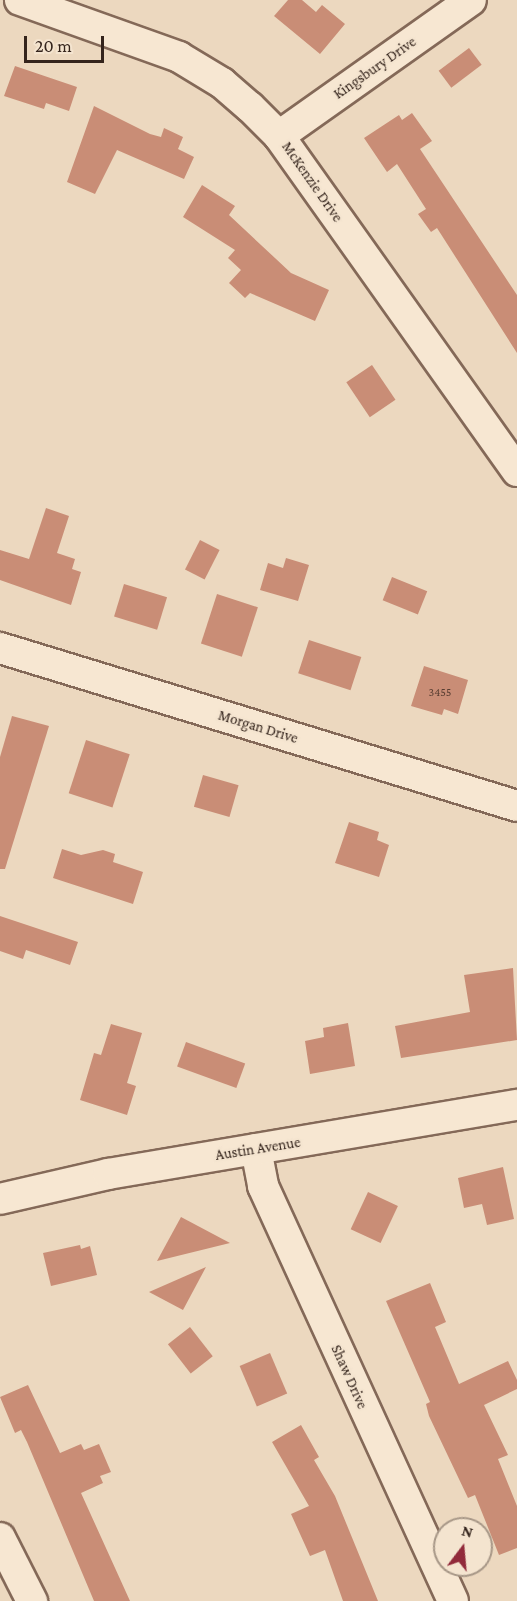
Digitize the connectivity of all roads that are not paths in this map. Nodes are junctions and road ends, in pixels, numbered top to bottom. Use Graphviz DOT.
graph roads {
  1 [pos="20,0"];
  2 [pos="471,0"];
  3 [pos="279,136"];
  4 [pos="517,471"];
  5 [pos="0,648"];
  6 [pos="517,806"];
  7 [pos="517,1105"];
  8 [pos="256,1149"];
  9 [pos="0,1199"];
  10 [pos="0,1538"];
  11 [pos="32,1601"];
  12 [pos="453,1601"];
  1 -- 3 [label="street, McKenzie Drive"];
  2 -- 3 [label="street, Kingsbury Drive"];
  3 -- 4 [label="street, McKenzie Drive"];
  5 -- 6 [label="street, Morgan Drive"];
  7 -- 8 [label="street, Austin Avenue"];
  8 -- 9 [label="street, Austin Avenue"];
  8 -- 12 [label="street, Shaw Drive"];
  10 -- 11 [label="street"];
}
